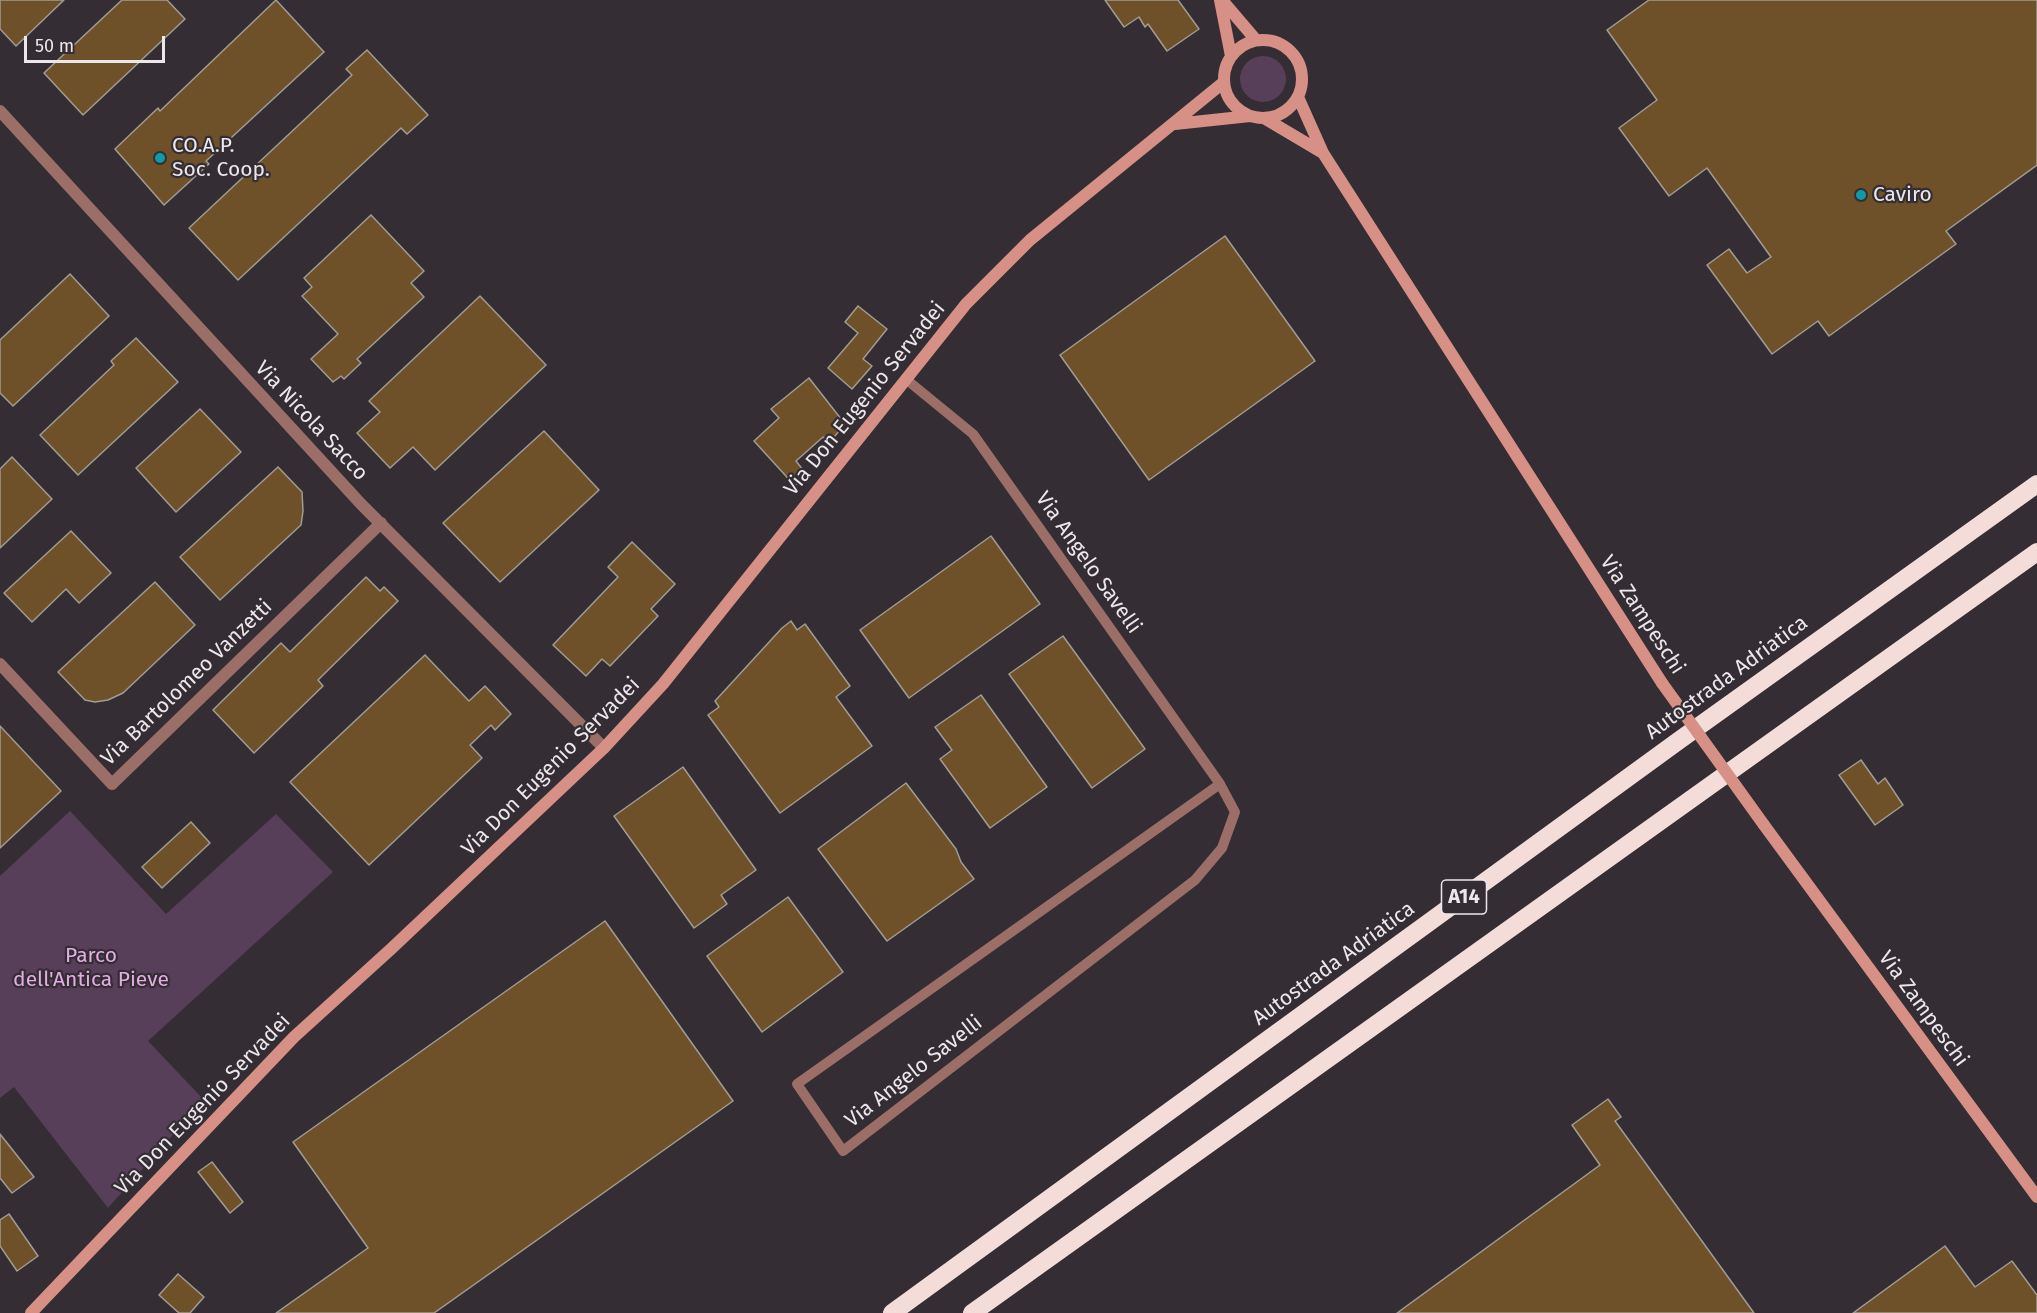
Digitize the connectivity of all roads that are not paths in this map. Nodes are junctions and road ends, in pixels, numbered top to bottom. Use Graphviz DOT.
graph roads {
  1 [pos="1221,0"];
  2 [pos="1256,40"];
  3 [pos="1231,56"];
  4 [pos="1224,82"];
  5 [pos="1298,97"];
  6 [pos="0,111"];
  7 [pos="1251,116"];
  8 [pos="1264,118"];
  9 [pos="1174,124"];
  10 [pos="1323,153"];
  11 [pos="907,380"];
  12 [pos="2037,484"];
  13 [pos="381,524"];
  14 [pos="2037,552"];
  15 [pos="0,664"];
  16 [pos="604,748"];
  17 [pos="1220,784"];
  18 [pos="2037,1197"];
  19 [pos="31,1313"];
  20 [pos="892,1313"];
  21 [pos="972,1313"];
  1 -- 2 [label="street"];
  1 -- 3 [label="street"];
  2 -- 3 [label="street"];
  2 -- 5 [label="street"];
  3 -- 4 [label="street"];
  4 -- 7 [label="street"];
  4 -- 9 [label="street, Via Don Eugenio Servadei"];
  5 -- 8 [label="street"];
  5 -- 10 [label="street, Via Zampeschi"];
  6 -- 13 [label="street, Via Nicola Sacco"];
  7 -- 8 [label="street"];
  7 -- 9 [label="street"];
  8 -- 10 [label="street, Via Zampeschi"];
  9 -- 11 [label="street, Via Don Eugenio Servadei"];
  10 -- 18 [label="street, Via Zampeschi, bridge"];
  11 -- 16 [label="street, Via Don Eugenio Servadei"];
  11 -- 17 [label="lane, Via Angelo Savelli"];
  12 -- 20 [label="highway, Autostrada Adriatica / A14"];
  13 -- 15 [label="street, Via Bartolomeo Vanzetti"];
  13 -- 16 [label="street, Via Nicola Sacco"];
  14 -- 21 [label="highway, A14"];
  16 -- 19 [label="street, Via Don Eugenio Servadei"];
  17 -- 17 [label="lane, Via Angelo Savelli"];
}
